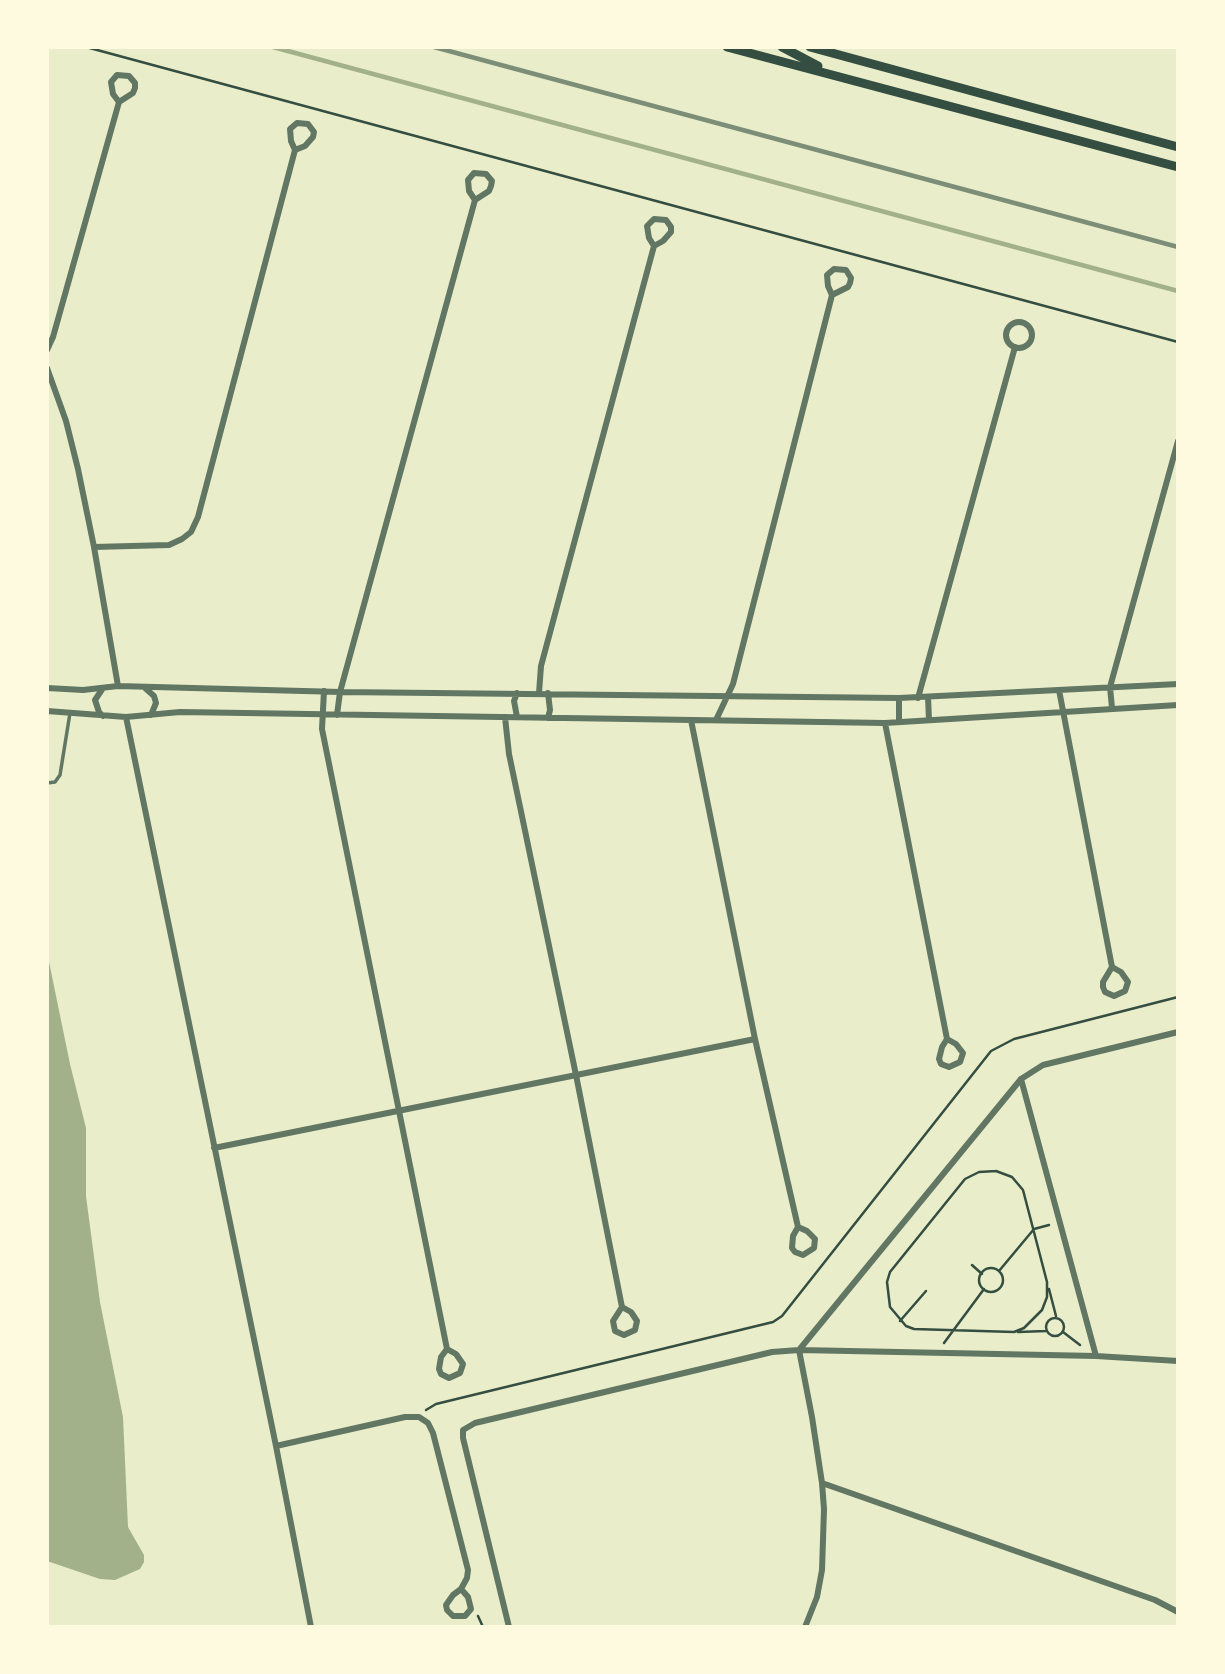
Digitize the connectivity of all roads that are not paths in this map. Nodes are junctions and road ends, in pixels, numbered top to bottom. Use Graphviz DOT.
graph roads {
  1 [pos="727,47"];
  2 [pos="782,47"];
  3 [pos="810,47"];
  4 [pos="853,79"];
  5 [pos="119,102"];
  6 [pos="1178,147"];
  7 [pos="295,150"];
  8 [pos="1178,167"];
  9 [pos="475,200"];
  10 [pos="654,246"];
  11 [pos="832,295"];
  12 [pos="1015,347"];
  13 [pos="47,351"];
  14 [pos="47,368"];
  15 [pos="1178,441"];
  16 [pos="94,547"];
  17 [pos="1178,684"];
  18 [pos="118,685"];
  19 [pos="142,686"];
  20 [pos="1110,687"];
  21 [pos="47,688"];
  22 [pos="103,688"];
  23 [pos="1059,690"];
  24 [pos="324,691"];
  25 [pos="340,692"];
  26 [pos="517,693"];
  27 [pos="539,693"];
  28 [pos="548,693"];
  29 [pos="928,697"];
  30 [pos="725,698"];
  31 [pos="899,698"];
  32 [pos="918,698"];
  33 [pos="1178,705"];
  34 [pos="1112,708"];
  35 [pos="47,711"];
  36 [pos="1061,712"];
  37 [pos="70,713"];
  38 [pos="151,715"];
  39 [pos="322,715"];
  40 [pos="337,715"];
  41 [pos="103,716"];
  42 [pos="125,717"];
  43 [pos="505,717"];
  44 [pos="517,717"];
  45 [pos="548,718"];
  46 [pos="691,720"];
  47 [pos="716,720"];
  48 [pos="929,720"];
  49 [pos="899,722"];
  50 [pos="885,723"];
  51 [pos="47,783"];
  52 [pos="1112,967"];
  53 [pos="1178,1032"];
  54 [pos="755,1039"];
  55 [pos="947,1039"];
  56 [pos="576,1075"];
  57 [pos="1021,1079"];
  58 [pos="400,1111"];
  59 [pos="214,1148"];
  60 [pos="798,1227"];
  61 [pos="622,1307"];
  62 [pos="447,1349"];
  63 [pos="799,1350"];
  64 [pos="1096,1356"];
  65 [pos="1178,1361"];
  66 [pos="276,1446"];
  67 [pos="822,1483"];
  68 [pos="461,1589"];
  69 [pos="1178,1612"];
  70 [pos="311,1627"];
  71 [pos="509,1627"];
  72 [pos="805,1627"];
  1 -- 4 [label="main road"];
  2 -- 4 [label="main road"];
  3 -- 6 [label="main road"];
  4 -- 8 [label="main road"];
  5 -- 5 [label="street"];
  5 -- 13 [label="street"];
  7 -- 7 [label="street"];
  7 -- 16 [label="street"];
  9 -- 9 [label="street"];
  9 -- 25 [label="street"];
  10 -- 10 [label="street"];
  10 -- 27 [label="street"];
  11 -- 11 [label="street"];
  11 -- 30 [label="street"];
  12 -- 12 [label="street"];
  12 -- 32 [label="street"];
  14 -- 16 [label="street"];
  15 -- 20 [label="street"];
  16 -- 18 [label="street"];
  17 -- 20 [label="street"];
  18 -- 19 [label="street"];
  18 -- 22 [label="street"];
  19 -- 24 [label="street"];
  19 -- 38 [label="street"];
  20 -- 23 [label="street"];
  20 -- 34 [label="street"];
  21 -- 22 [label="street"];
  22 -- 41 [label="street"];
  23 -- 29 [label="street"];
  23 -- 36 [label="street"];
  24 -- 25 [label="street"];
  24 -- 39 [label="street"];
  25 -- 26 [label="street"];
  25 -- 40 [label="street"];
  26 -- 27 [label="street"];
  26 -- 44 [label="street"];
  27 -- 28 [label="street"];
  28 -- 30 [label="street"];
  28 -- 45 [label="street"];
  29 -- 32 [label="street"];
  29 -- 48 [label="street"];
  30 -- 31 [label="street"];
  30 -- 47 [label="street"];
  31 -- 32 [label="street"];
  31 -- 49 [label="street"];
  33 -- 34 [label="street"];
  34 -- 36 [label="street"];
  35 -- 37 [label="street"];
  36 -- 48 [label="street"];
  36 -- 52 [label="street"];
  37 -- 41 [label="street"];
  37 -- 51 [label="lane"];
  38 -- 39 [label="street"];
  38 -- 42 [label="street"];
  39 -- 40 [label="street"];
  39 -- 58 [label="street"];
  40 -- 43 [label="street"];
  41 -- 42 [label="street"];
  42 -- 59 [label="street"];
  43 -- 44 [label="street"];
  43 -- 56 [label="street"];
  44 -- 45 [label="street"];
  45 -- 46 [label="street"];
  46 -- 47 [label="street"];
  46 -- 54 [label="street"];
  47 -- 50 [label="street"];
  48 -- 49 [label="street"];
  49 -- 50 [label="street"];
  50 -- 55 [label="street"];
  52 -- 52 [label="street"];
  53 -- 57 [label="street"];
  54 -- 56 [label="street"];
  54 -- 60 [label="street"];
  55 -- 55 [label="street"];
  56 -- 58 [label="street"];
  56 -- 61 [label="street"];
  57 -- 63 [label="street"];
  57 -- 64 [label="street"];
  58 -- 59 [label="street"];
  58 -- 62 [label="street"];
  59 -- 66 [label="street"];
  60 -- 60 [label="street"];
  61 -- 61 [label="street"];
  62 -- 62 [label="street"];
  63 -- 64 [label="street"];
  63 -- 67 [label="street"];
  63 -- 71 [label="street"];
  64 -- 65 [label="street"];
  66 -- 68 [label="street"];
  66 -- 70 [label="street"];
  67 -- 69 [label="street"];
  67 -- 72 [label="street"];
  68 -- 68 [label="street"];
}
